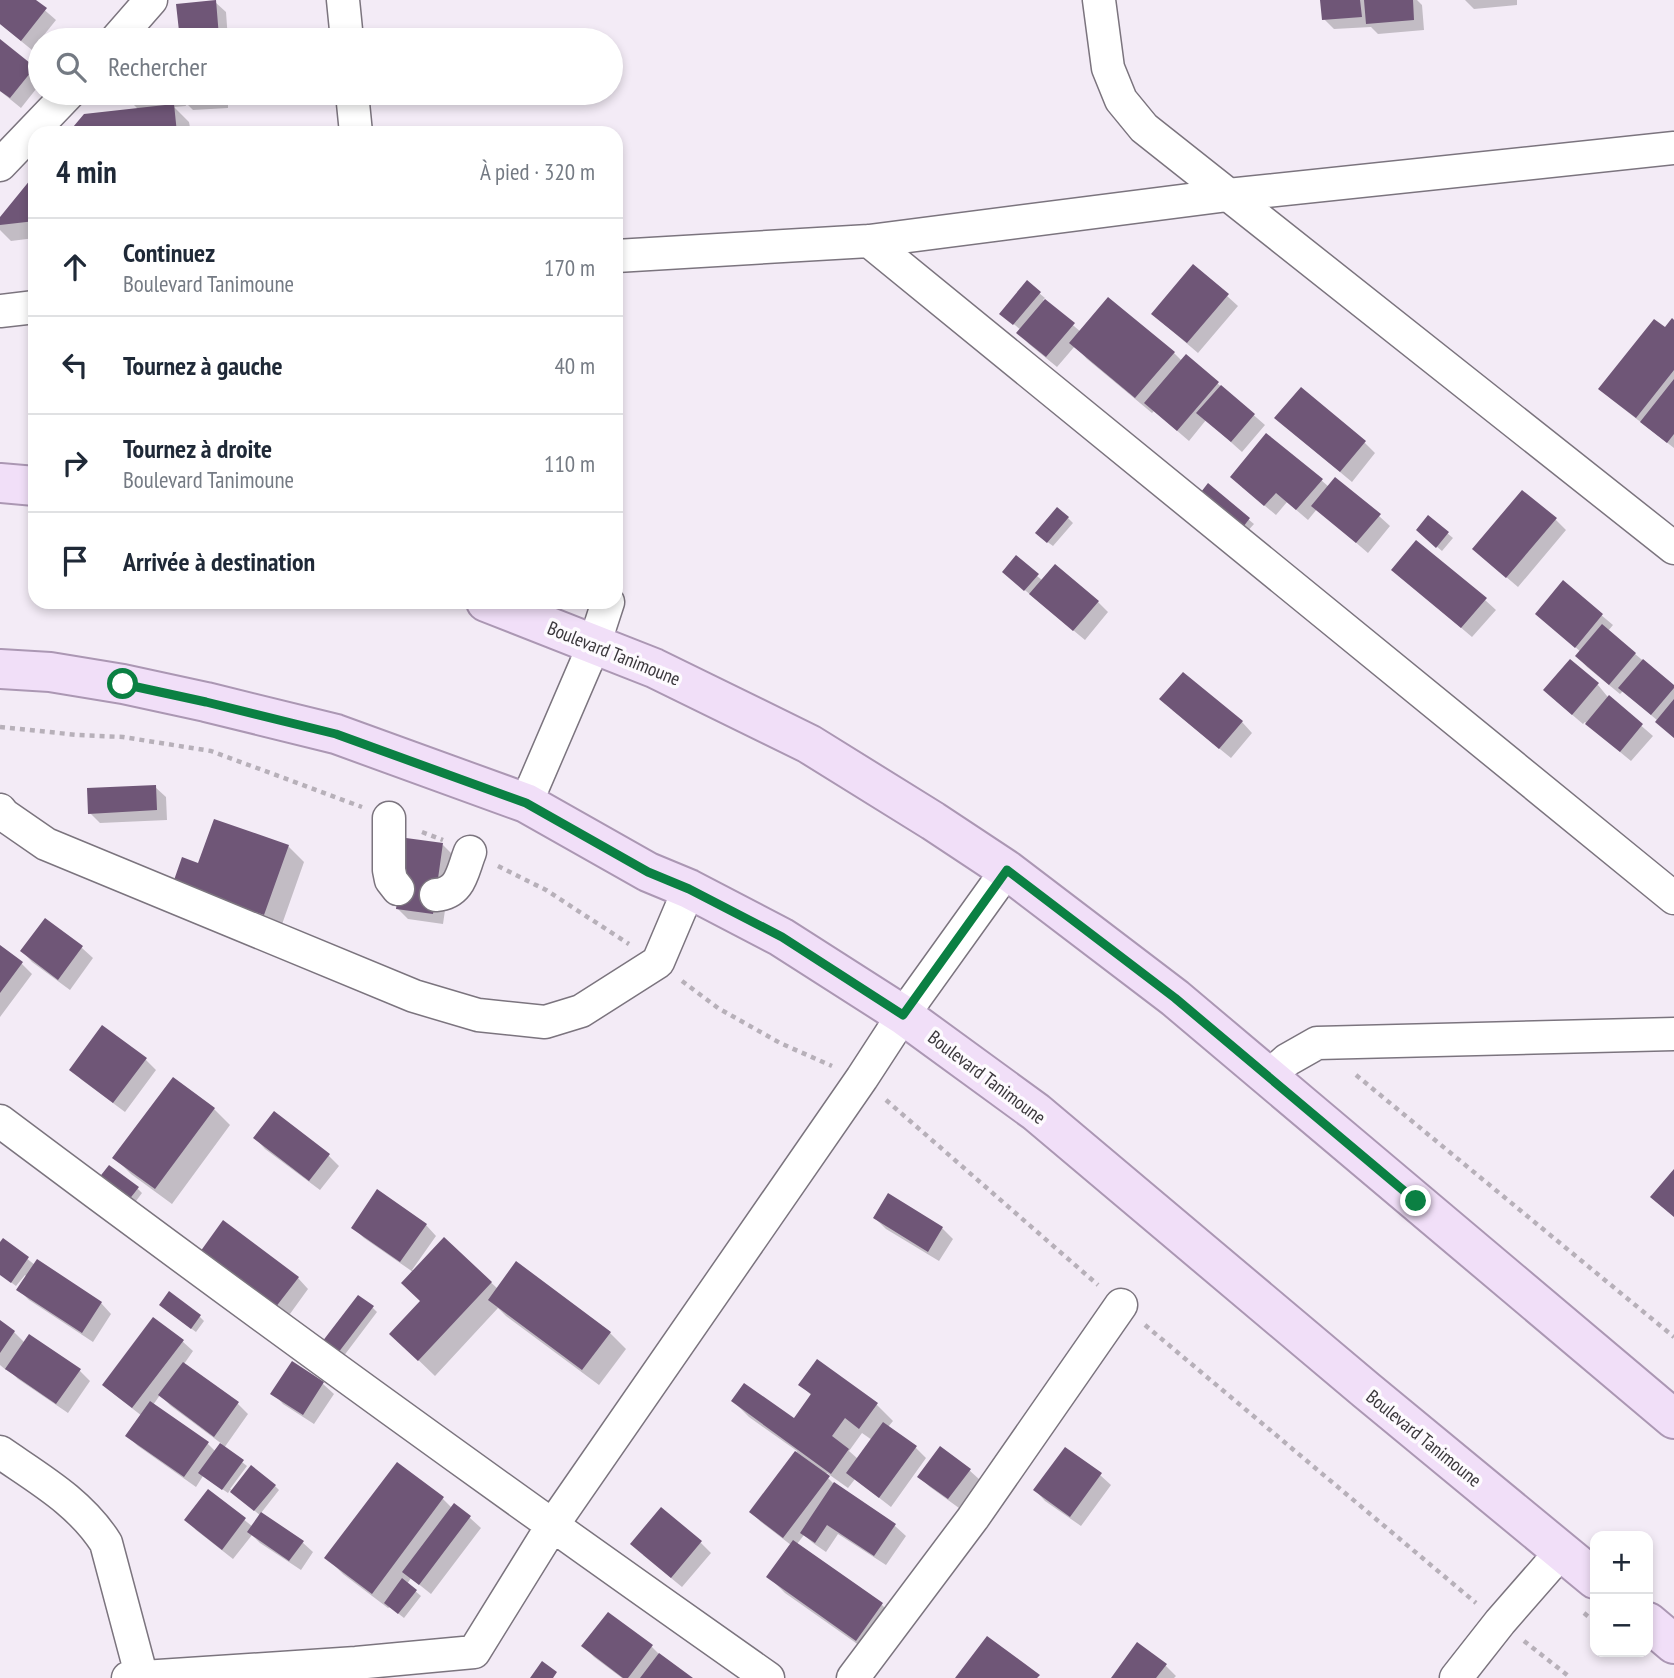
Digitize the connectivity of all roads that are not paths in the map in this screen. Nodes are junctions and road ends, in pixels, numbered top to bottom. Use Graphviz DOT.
graph roads {
  1 [pos="151,0"];
  2 [pos="343,0"];
  3 [pos="1099,0"];
  4 [pos="126,28"];
  5 [pos="346,28"];
  6 [pos="58,105"];
  7 [pos="353,105"];
  8 [pos="37,126"];
  9 [pos="355,126"];
  10 [pos="28,136"];
  11 [pos="1674,148"];
  12 [pos="0,165"];
  13 [pos="1228,195"];
  14 [pos="869,241"];
  15 [pos="623,256"];
  16 [pos="28,308"];
  17 [pos="0,311"];
  18 [pos="0,483"];
  19 [pos="28,485"];
  20 [pos="1674,548"];
  21 [pos="504,609"];
  22 [pos="606,609"];
  23 [pos="594,645"];
  24 [pos="0,670"];
  25 [pos="526,803"];
  26 [pos="0,810"];
  27 [pos="389,818"];
  28 [pos="470,852"];
  29 [pos="1007,870"];
  30 [pos="398,889"];
  31 [pos="689,889"];
  32 [pos="436,895"];
  33 [pos="1674,898"];
  34 [pos="903,1015"];
  35 [pos="1674,1034"];
  36 [pos="1268,1077"];
  37 [pos="0,1122"];
  38 [pos="1121,1305"];
  39 [pos="1674,1419"];
  40 [pos="0,1452"];
  41 [pos="552,1526"];
  42 [pos="1562,1552"];
  43 [pos="1590,1575"];
  44 [pos="1653,1626"];
  45 [pos="1674,1644"];
  46 [pos="475,1665"];
  47 [pos="137,1678"];
  48 [pos="768,1678"];
  49 [pos="853,1678"];
  50 [pos="1456,1678"];
  1 -- 4 [label="street"];
  2 -- 5 [label="street"];
  3 -- 13 [label="street"];
  6 -- 8 [label="street"];
  7 -- 9 [label="street"];
  10 -- 12 [label="street"];
  11 -- 13 [label="street"];
  13 -- 14 [label="street"];
  13 -- 20 [label="street"];
  14 -- 15 [label="street"];
  14 -- 33 [label="street"];
  16 -- 17 [label="street"];
  18 -- 19 [label="main road"];
  21 -- 23 [label="main road, Boulevard Tanimoune"];
  22 -- 23 [label="street"];
  23 -- 25 [label="street"];
  23 -- 29 [label="main road, Boulevard Tanimoune"];
  24 -- 25 [label="main road, Boulevard Tanimoune"];
  25 -- 31 [label="main road, Boulevard Tanimoune"];
  26 -- 31 [label="street"];
  27 -- 30 [label="street"];
  28 -- 32 [label="street"];
  29 -- 34 [label="street"];
  29 -- 36 [label="main road, Boulevard Tanimoune"];
  31 -- 34 [label="main road, Boulevard Tanimoune"];
  34 -- 41 [label="street"];
  34 -- 42 [label="main road, Boulevard Tanimoune"];
  35 -- 36 [label="street"];
  36 -- 39 [label="main road, Boulevard Tanimoune"];
  37 -- 41 [label="street"];
  38 -- 49 [label="street"];
  40 -- 47 [label="street"];
  41 -- 46 [label="street"];
  41 -- 48 [label="street"];
  42 -- 43 [label="main road, Boulevard Tanimoune"];
  42 -- 50 [label="street"];
  44 -- 45 [label="main road"];
  46 -- 47 [label="street"];
}
